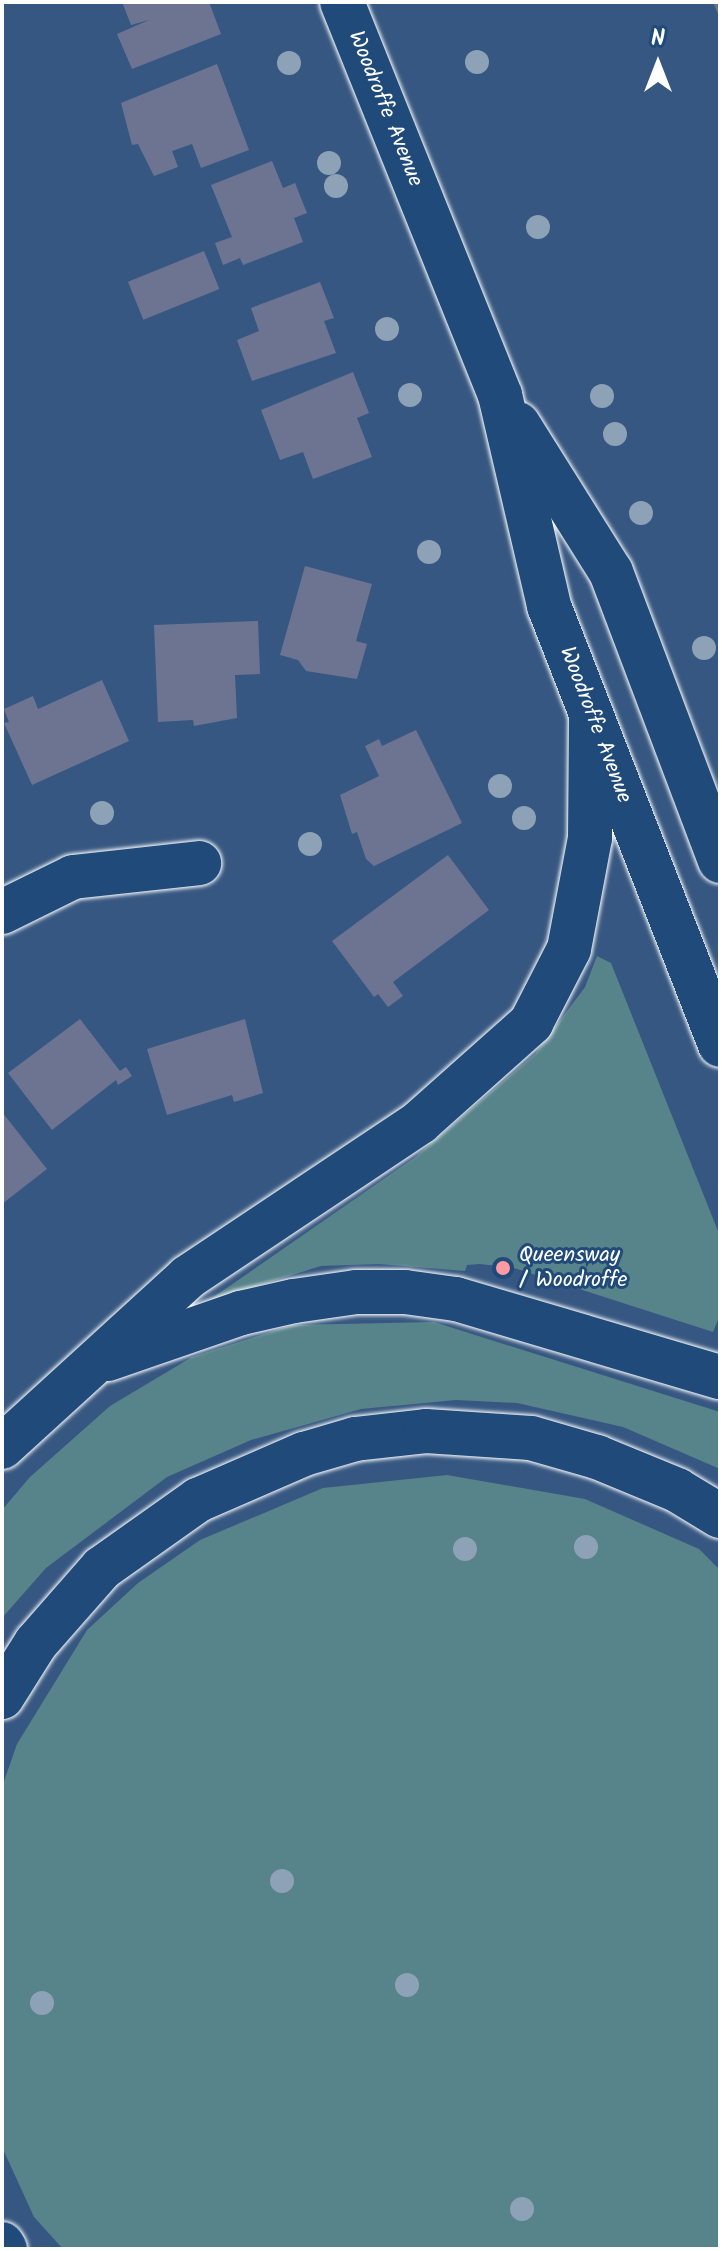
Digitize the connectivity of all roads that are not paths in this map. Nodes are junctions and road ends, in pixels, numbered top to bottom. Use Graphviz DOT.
graph roads {
  1 [pos="342,2"];
  2 [pos="500,395"];
  3 [pos="591,714"];
  4 [pos="720,861"];
  5 [pos="199,863"];
  6 [pos="2,912"];
  7 [pos="720,1045"];
  8 [pos="92,1365"];
  9 [pos="720,1377"];
  10 [pos="2,1447"];
  11 [pos="720,1516"];
  12 [pos="2,1697"];
  1 -- 2 [label="main road, Woodroffe Avenue"];
  2 -- 3 [label="main road, Woodroffe Avenue"];
  2 -- 4 [label="main road, Woodroffe Avenue"];
  3 -- 7 [label="main road, Woodroffe Avenue"];
  3 -- 8 [label="main road"];
  5 -- 6 [label="main road"];
  8 -- 9 [label="main road"];
  8 -- 10 [label="main road"];
  11 -- 12 [label="main road"];
}
